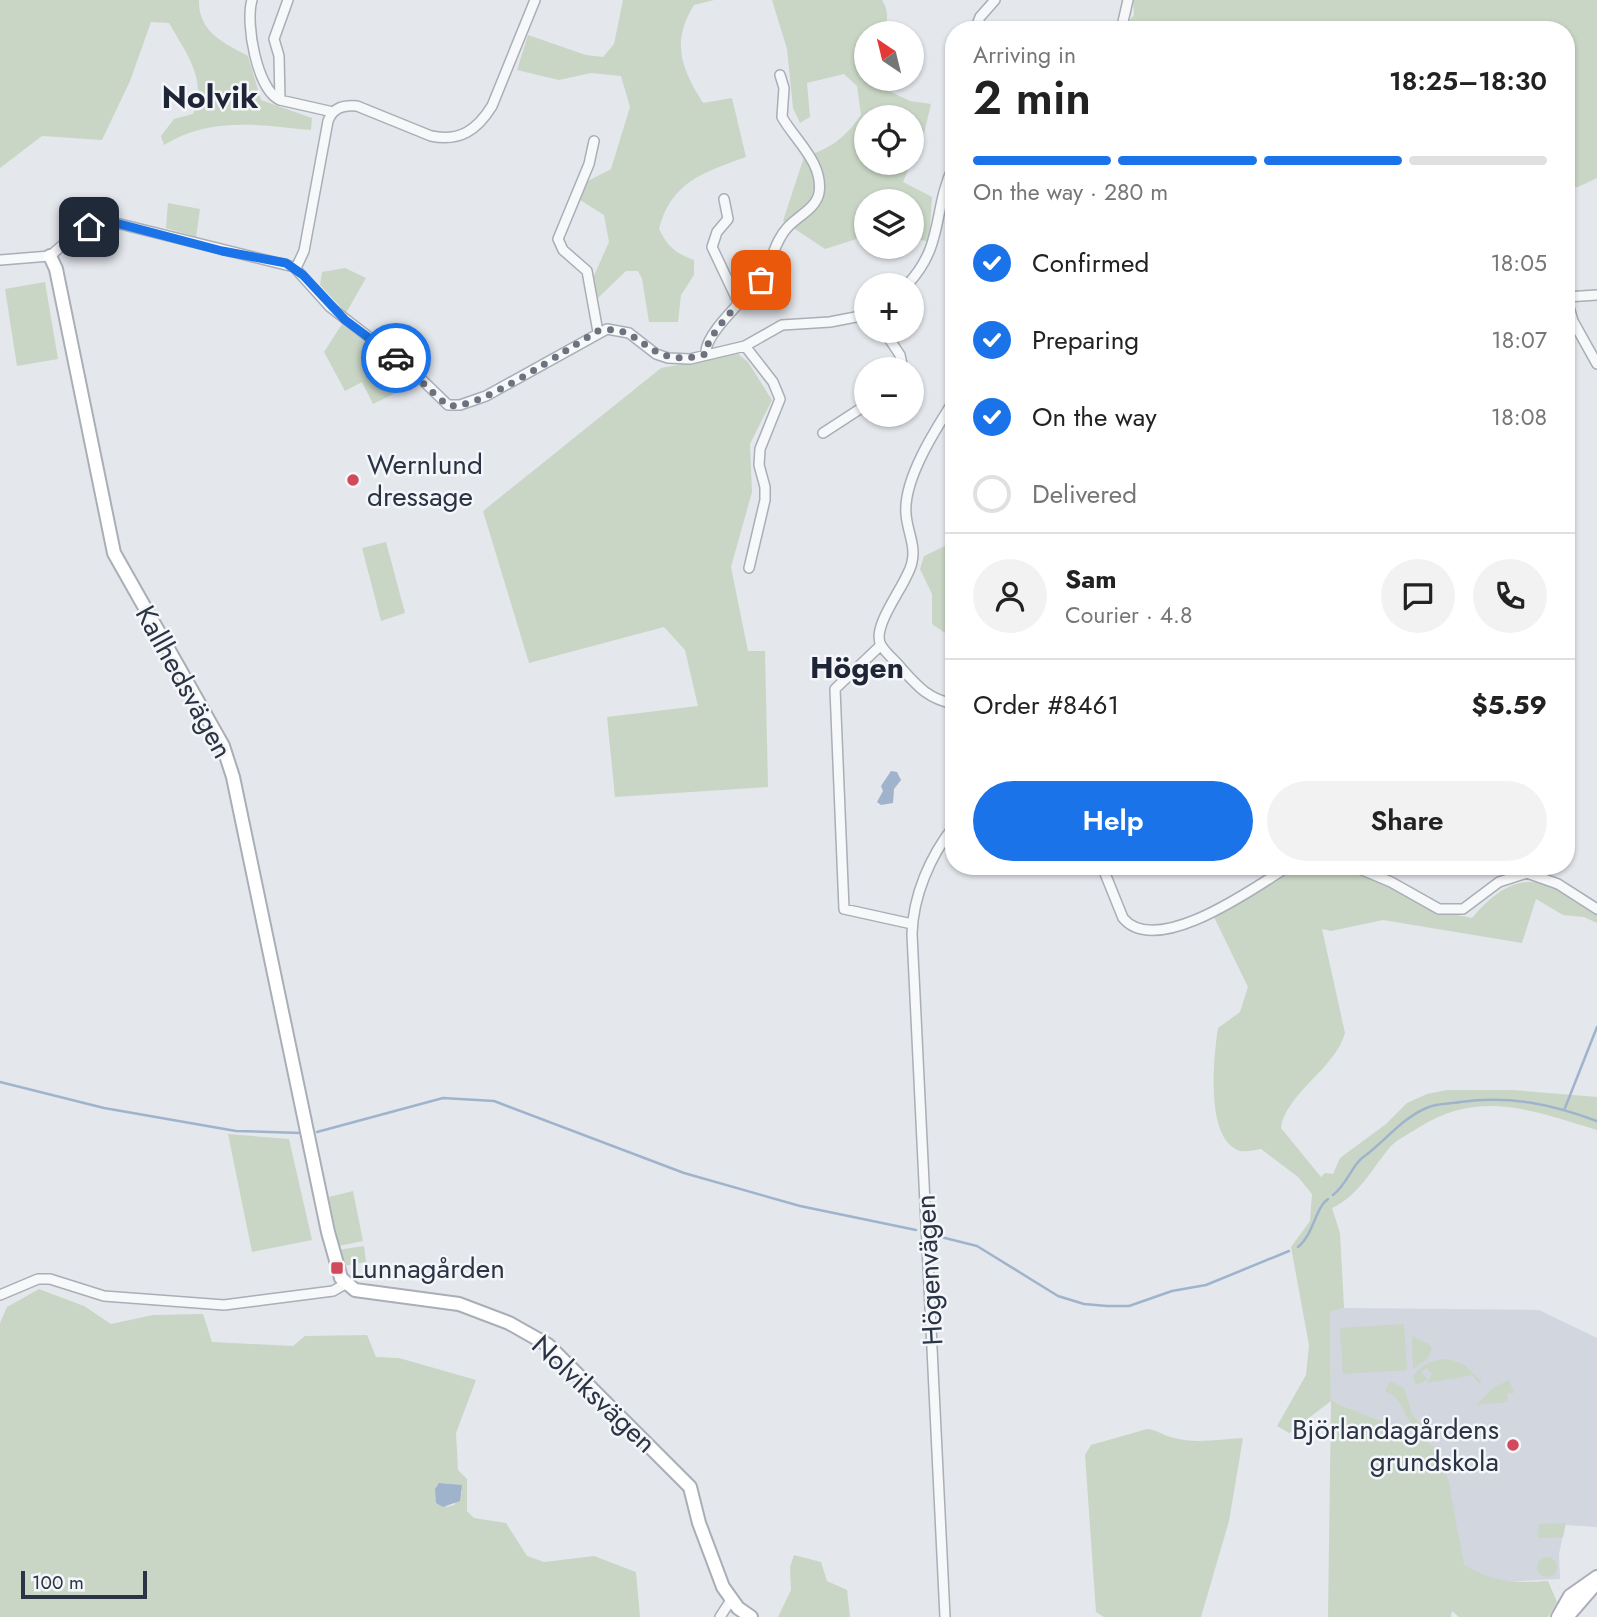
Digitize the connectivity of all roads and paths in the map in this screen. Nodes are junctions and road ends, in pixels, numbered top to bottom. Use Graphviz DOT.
graph roads {
  1 [pos="252,0"];
  2 [pos="288,0"];
  3 [pos="534,0"];
  4 [pos="995,0"];
  5 [pos="1128,0"];
  6 [pos="978,21"];
  7 [pos="1123,21"];
  8 [pos="780,75"];
  9 [pos="280,100"];
  10 [pos="333,111"];
  11 [pos="594,141"];
  12 [pos="945,187"];
  13 [pos="724,199"];
  14 [pos="50,257"];
  15 [pos="0,260"];
  16 [pos="296,268"];
  17 [pos="915,273"];
  18 [pos="1597,295"];
  19 [pos="1575,296"];
  20 [pos="739,304"];
  21 [pos="854,317"];
  22 [pos="1575,325"];
  23 [pos="598,331"];
  24 [pos="745,346"];
  25 [pos="706,354"];
  26 [pos="1597,364"];
  27 [pos="854,413"];
  28 [pos="945,414"];
  29 [pos="823,433"];
  30 [pos="749,568"];
  31 [pos="881,645"];
  32 [pos="945,702"];
  33 [pos="945,838"];
  34 [pos="1106,875"];
  35 [pos="1274,875"];
  36 [pos="1374,875"];
  37 [pos="1521,875"];
  38 [pos="1533,875"];
  39 [pos="1597,909"];
  40 [pos="912,924"];
  41 [pos="345,1284"];
  42 [pos="0,1297"];
  43 [pos="1597,1577"];
  44 [pos="1597,1584"];
  45 [pos="1583,1591"];
  46 [pos="731,1600"];
  47 [pos="720,1617"];
  48 [pos="751,1617"];
  49 [pos="944,1617"];
  50 [pos="1558,1617"];
  51 [pos="1567,1617"];
  1 -- 9 [label="street"];
  2 -- 9 [label="street"];
  3 -- 10 [label="street"];
  4 -- 6 [label="street"];
  5 -- 7 [label="street"];
  8 -- 20 [label="street"];
  9 -- 10 [label="street"];
  10 -- 16 [label="street"];
  11 -- 23 [label="street"];
  12 -- 17 [label="street"];
  13 -- 20 [label="street"];
  14 -- 15 [label="street"];
  14 -- 16 [label="street"];
  14 -- 41 [label="street, Kallhedsvägen"];
  16 -- 23 [label="street"];
  18 -- 19 [label="street"];
  20 -- 25 [label="street"];
  21 -- 24 [label="street"];
  22 -- 26 [label="street"];
  23 -- 25 [label="street"];
  24 -- 25 [label="street"];
  24 -- 30 [label="street"];
  27 -- 29 [label="street"];
  28 -- 31 [label="street"];
  31 -- 32 [label="street"];
  31 -- 40 [label="street"];
  33 -- 40 [label="street, Högenvägen"];
  34 -- 35 [label="street"];
  36 -- 37 [label="street"];
  38 -- 39 [label="street"];
  40 -- 49 [label="street, Högenvägen"];
  41 -- 42 [label="street"];
  41 -- 46 [label="street, Nolviksvägen"];
  43 -- 45 [label="street"];
  44 -- 45 [label="street"];
  45 -- 50 [label="street"];
  45 -- 51 [label="street"];
  46 -- 47 [label="street"];
  46 -- 48 [label="street, Nolviksvägen"];
}
